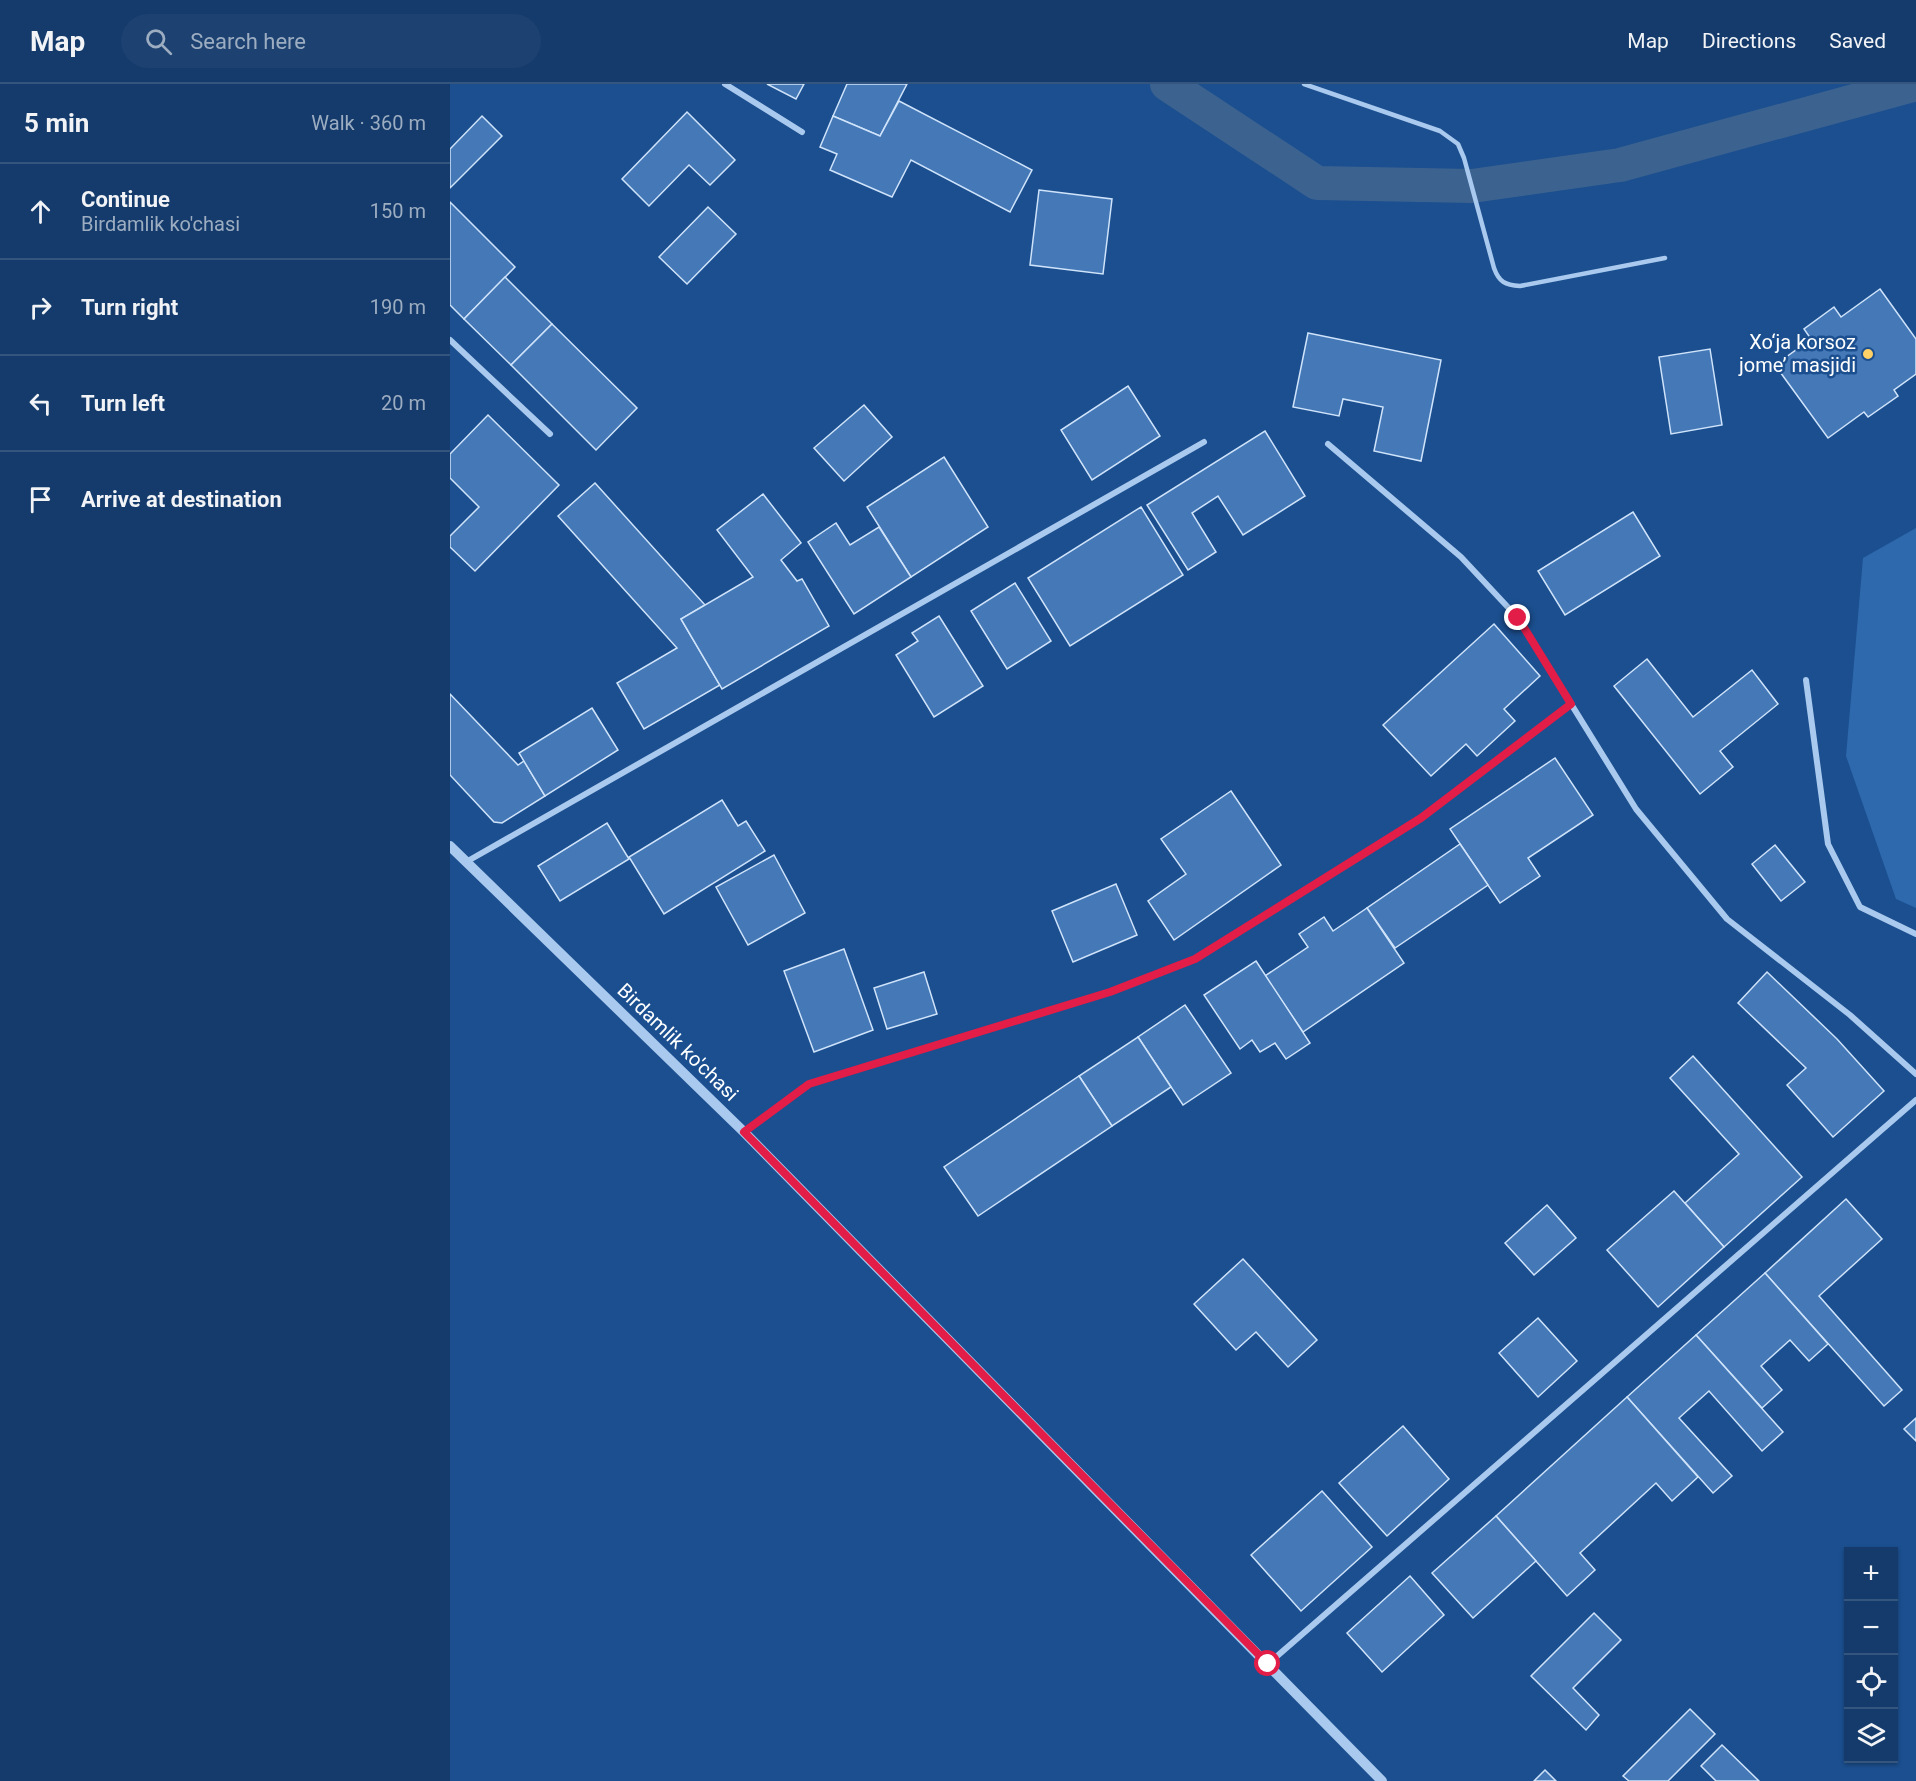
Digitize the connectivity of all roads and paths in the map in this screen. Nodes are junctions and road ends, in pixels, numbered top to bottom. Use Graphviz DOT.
graph roads {
  1 [pos="725,84"];
  2 [pos="1304,84"];
  3 [pos="802,132"];
  4 [pos="1665,258"];
  5 [pos="450,340"];
  6 [pos="550,434"];
  7 [pos="1204,442"];
  8 [pos="1328,444"];
  9 [pos="1806,680"];
  10 [pos="1571,704"];
  11 [pos="450,846"];
  12 [pos="466,862"];
  13 [pos="1916,934"];
  14 [pos="1916,1074"];
  15 [pos="1916,1100"];
  16 [pos="744,1132"];
  17 [pos="1268,1664"];
  18 [pos="1382,1781"];
  1 -- 3 [label="street"];
  2 -- 4 [label="lane"];
  5 -- 6 [label="street"];
  7 -- 12 [label="street"];
  8 -- 10 [label="street"];
  9 -- 13 [label="street"];
  10 -- 14 [label="street"];
  10 -- 16 [label="street"];
  11 -- 12 [label="street, Birdamlik ko'chasi"];
  12 -- 16 [label="street, Birdamlik ko'chasi"];
  15 -- 17 [label="street"];
  16 -- 17 [label="street, Birdamlik ko'chasi"];
  17 -- 18 [label="street, Birdamlik ko'chasi"];
}
